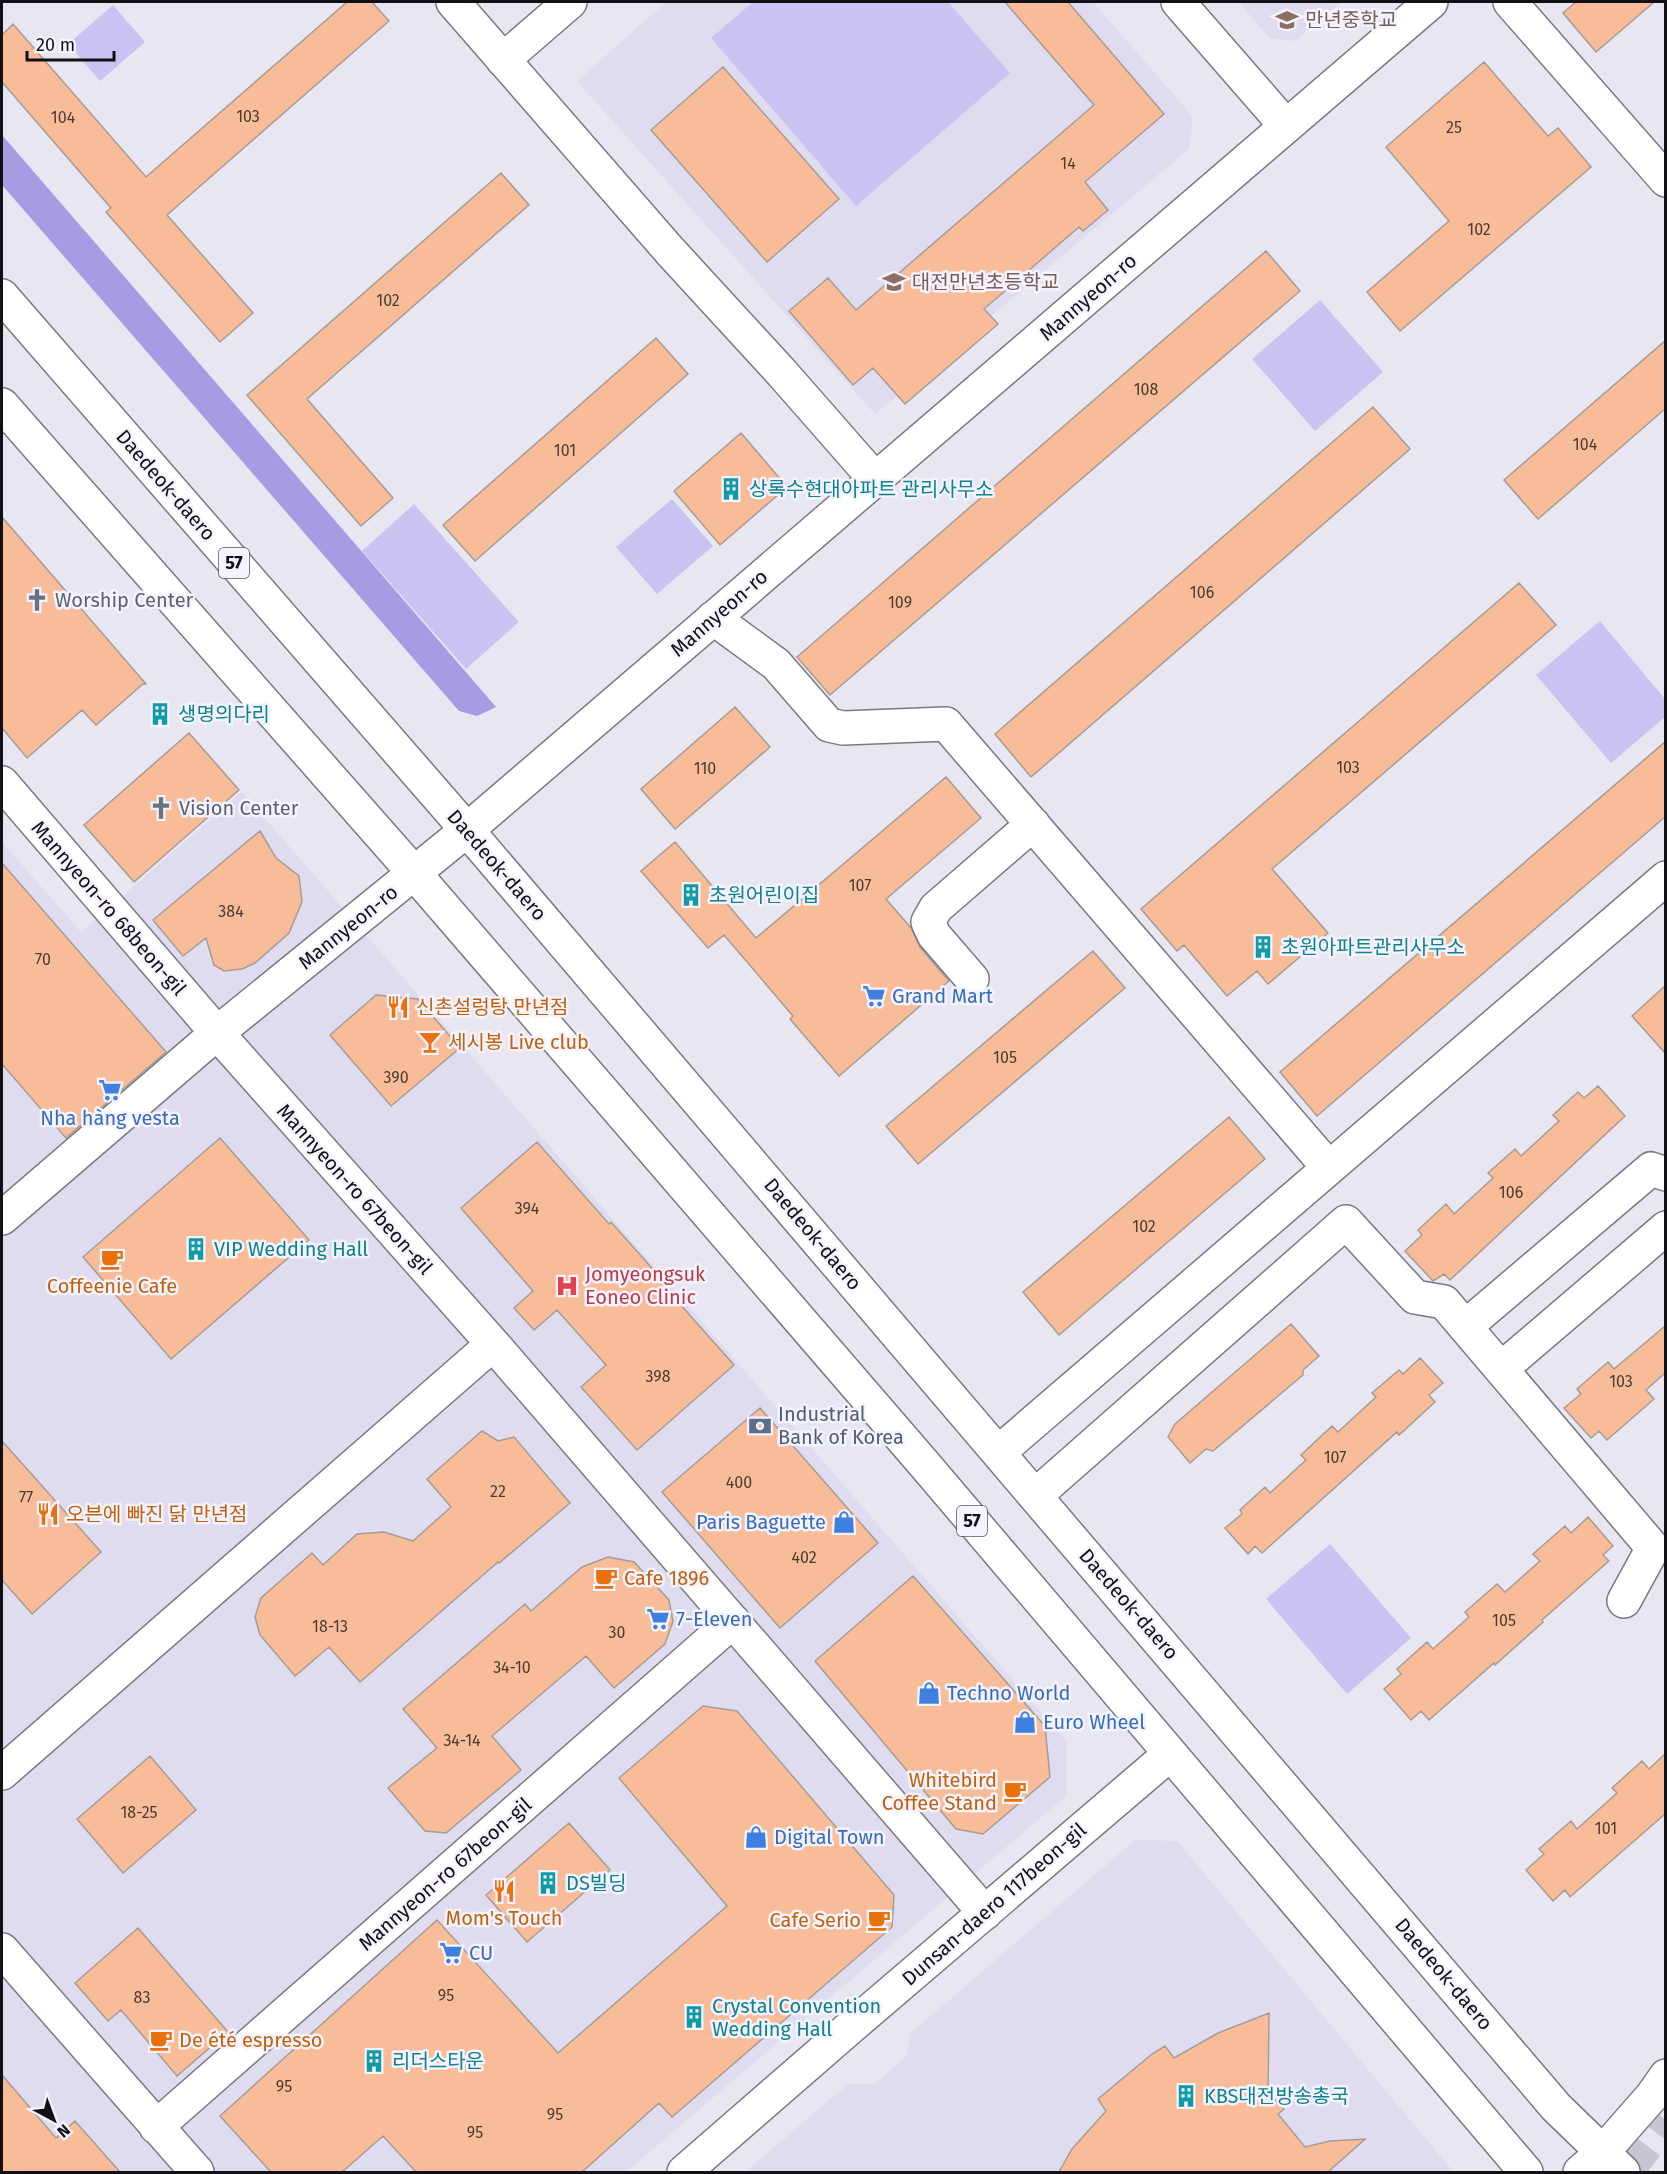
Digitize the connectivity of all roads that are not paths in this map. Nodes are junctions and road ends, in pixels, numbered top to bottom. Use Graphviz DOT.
graph roads {
  1 [pos="453,2"];
  2 [pos="570,2"];
  3 [pos="1178,2"];
  4 [pos="1431,2"];
  5 [pos="1510,2"];
  6 [pos="503,60"];
  7 [pos="1286,126"];
  8 [pos="1665,180"];
  9 [pos="2,296"];
  10 [pos="2,405"];
  11 [pos="875,479"];
  12 [pos="713,618"];
  13 [pos="2,783"];
  14 [pos="1033,824"];
  15 [pos="467,830"];
  16 [pos="415,874"];
  17 [pos="1665,878"];
  18 [pos="972,979"];
  19 [pos="217,1033"];
  20 [pos="1329,1168"];
  21 [pos="1665,1174"];
  22 [pos="2,1218"];
  23 [pos="1665,1228"];
  24 [pos="1465,1327"];
  25 [pos="493,1344"];
  26 [pos="1502,1369"];
  27 [pos="999,1452"];
  28 [pos="1036,1495"];
  29 [pos="1624,1601"];
  30 [pos="733,1621"];
  31 [pos="1170,1754"];
  32 [pos="2,1773"];
  33 [pos="985,1913"];
  34 [pos="2,1950"];
  35 [pos="1665,2076"];
  36 [pos="156,2127"];
  37 [pos="1602,2166"];
  38 [pos="197,2172"];
  39 [pos="684,2172"];
  40 [pos="1526,2172"];
  1 -- 6 [label="street"];
  2 -- 6 [label="street"];
  3 -- 7 [label="street"];
  4 -- 7 [label="street, Mannyeon-ro"];
  5 -- 8 [label="street"];
  6 -- 11 [label="street"];
  7 -- 11 [label="street, Mannyeon-ro"];
  9 -- 15 [label="street, Daedeok-daero / 57"];
  10 -- 16 [label="street, 57"];
  11 -- 12 [label="street, Mannyeon-ro"];
  12 -- 14 [label="street"];
  12 -- 15 [label="street, Mannyeon-ro"];
  13 -- 19 [label="street, Mannyeon-ro 68beon-gil"];
  14 -- 18 [label="street"];
  14 -- 20 [label="street"];
  15 -- 16 [label="street, Mannyeon-ro"];
  15 -- 27 [label="street, Daedeok-daero / 57"];
  16 -- 19 [label="street, Mannyeon-ro"];
  16 -- 31 [label="street, 57"];
  17 -- 20 [label="street"];
  19 -- 22 [label="street, Mannyeon-ro"];
  19 -- 25 [label="street, Mannyeon-ro 67beon-gil"];
  20 -- 27 [label="street"];
  21 -- 24 [label="street"];
  23 -- 26 [label="street"];
  24 -- 26 [label="street"];
  24 -- 28 [label="street"];
  25 -- 30 [label="street, Mannyeon-ro 67beon-gil"];
  25 -- 32 [label="street"];
  26 -- 29 [label="street"];
  27 -- 28 [label="street, Daedeok-daero / 57"];
  28 -- 37 [label="street, Daedeok-daero / 57"];
  30 -- 33 [label="street, Mannyeon-ro 67beon-gil"];
  30 -- 36 [label="street, Mannyeon-ro 67beon-gil"];
  31 -- 33 [label="street, Dunsan-daero 117beon-gil"];
  31 -- 40 [label="street, 57"];
  33 -- 39 [label="street, Dunsan-daero 117beon-gil"];
  34 -- 36 [label="street"];
  35 -- 37 [label="street"];
  36 -- 38 [label="street"];
}
